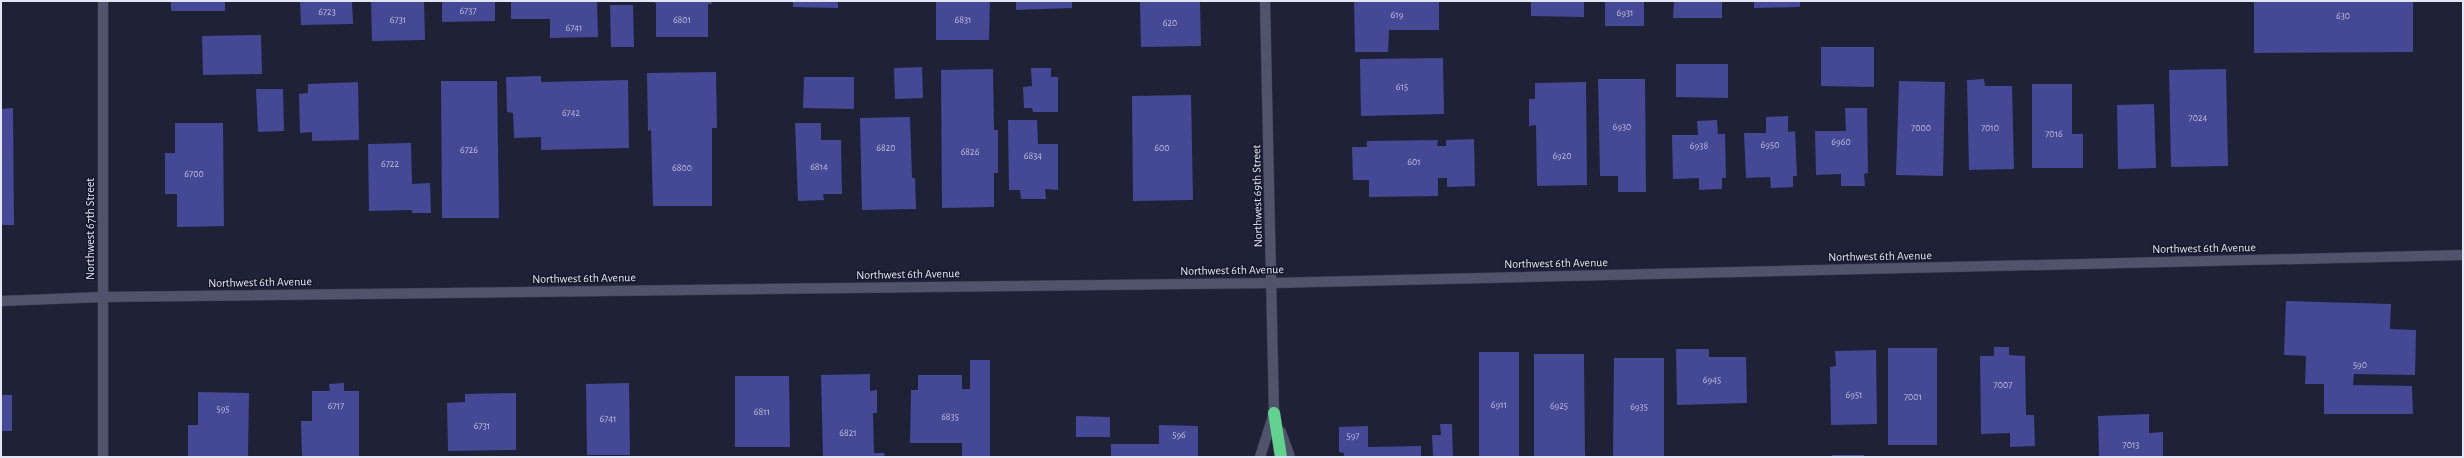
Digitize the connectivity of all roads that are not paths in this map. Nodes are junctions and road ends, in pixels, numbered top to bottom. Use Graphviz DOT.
graph roads {
  1 [pos="103,1"];
  2 [pos="1265,1"];
  3 [pos="2463,255"];
  4 [pos="1272,283"];
  5 [pos="103,297"];
  6 [pos="1,301"];
  7 [pos="1274,414"];
  8 [pos="104,457"];
  9 [pos="1260,457"];
  10 [pos="1281,457"];
  11 [pos="1290,457"];
  1 -- 5 [label="street, Northwest 67th Street"];
  2 -- 4 [label="street, Northwest 69th Street"];
  3 -- 4 [label="street, Northwest 6th Avenue"];
  4 -- 5 [label="street, Northwest 6th Avenue"];
  4 -- 7 [label="street, Northwest 69th Street"];
  5 -- 6 [label="street, Northwest 6th Avenue"];
  5 -- 8 [label="street, Northwest 67th Street"];
  7 -- 9 [label="street"];
  7 -- 10 [label="highway"];
  7 -- 11 [label="street"];
}
